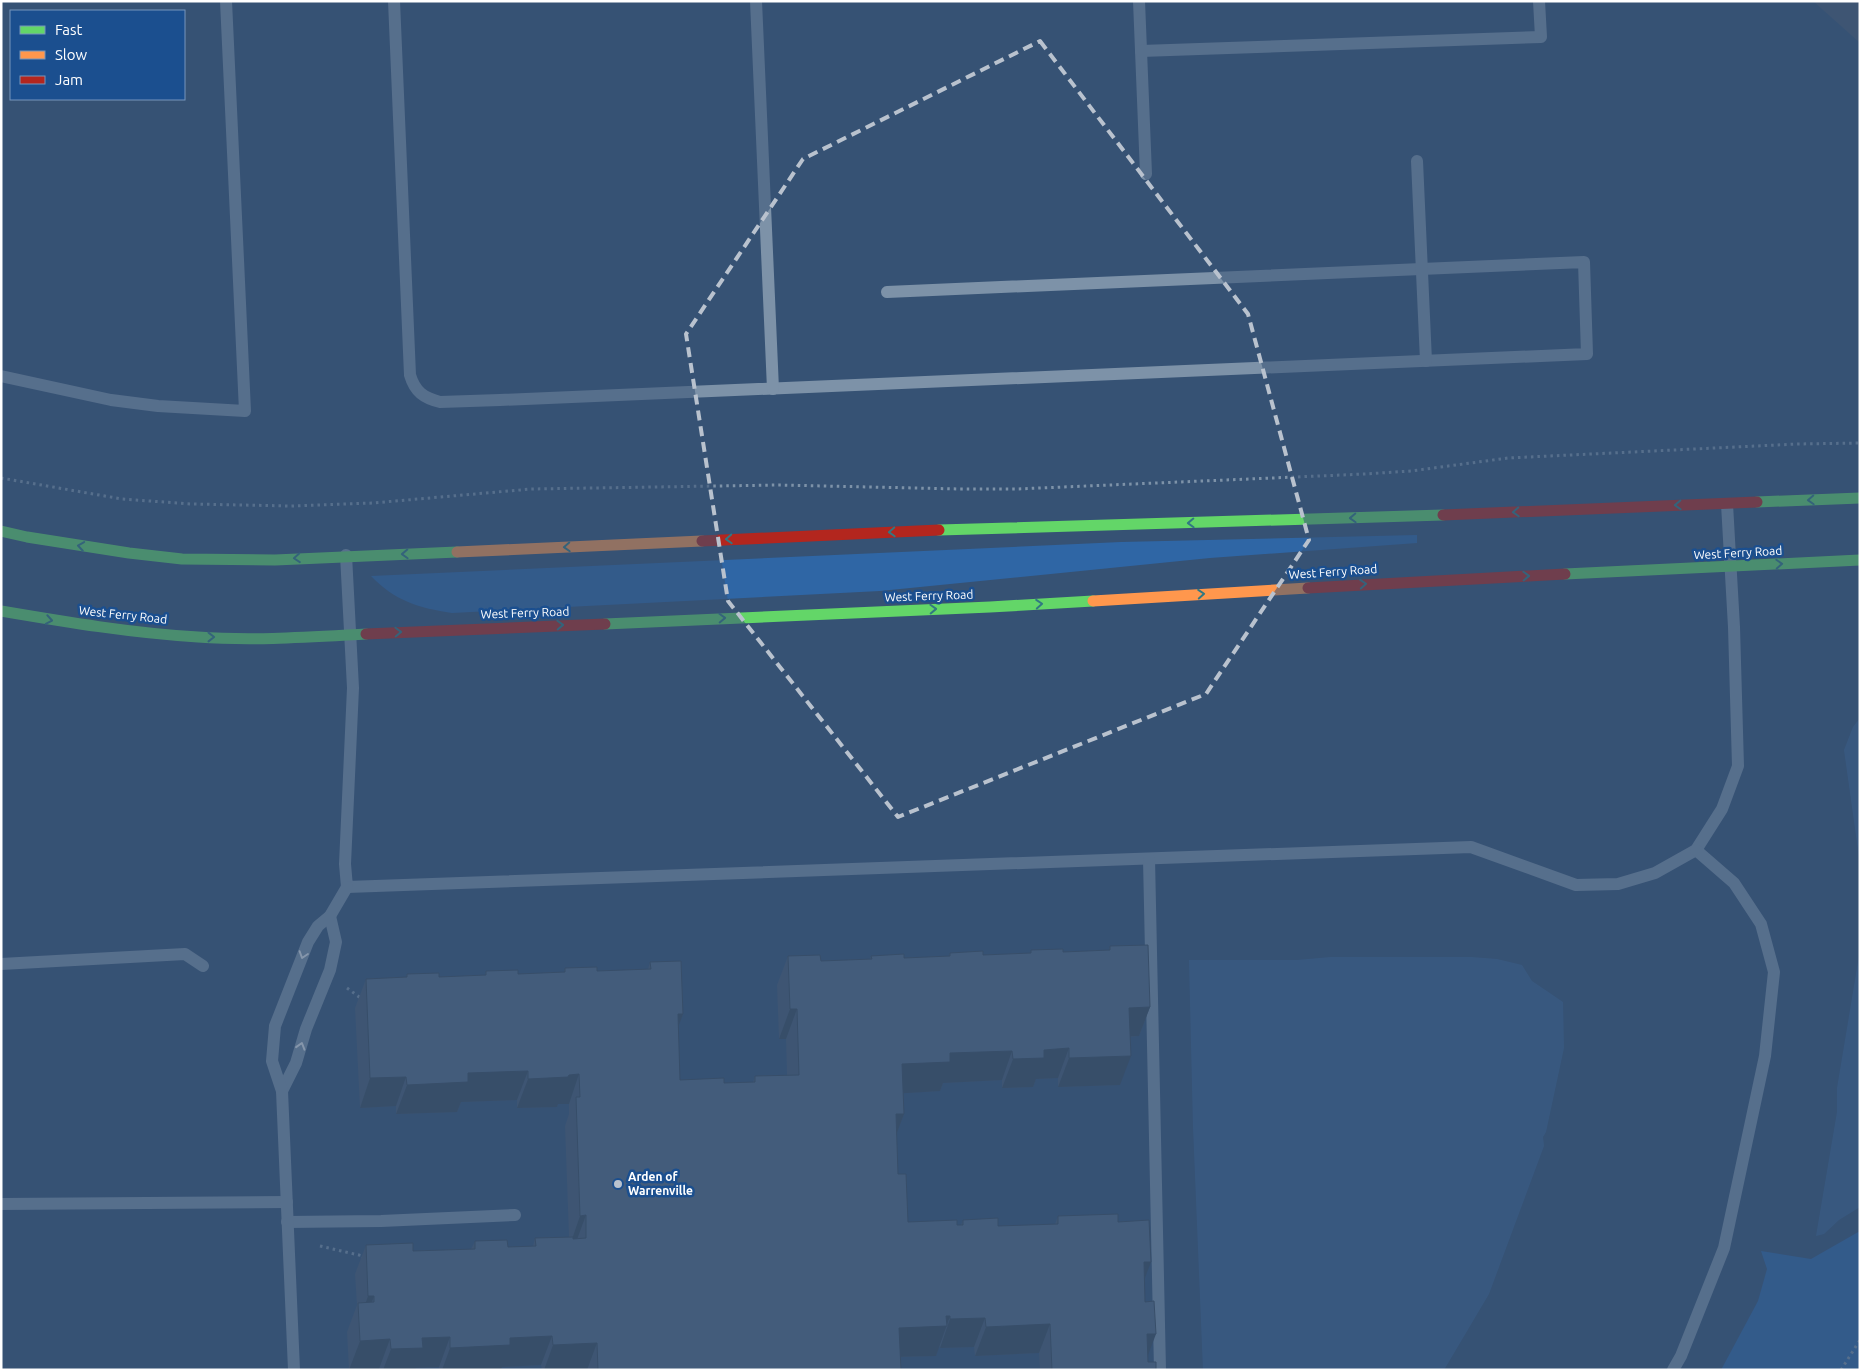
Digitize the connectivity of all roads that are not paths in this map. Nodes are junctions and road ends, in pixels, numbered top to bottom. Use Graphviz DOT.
graph roads {
  1 [pos="226,1"];
  2 [pos="394,1"];
  3 [pos="756,1"];
  4 [pos="1139,1"];
  5 [pos="1539,1"];
  6 [pos="1141,51"];
  7 [pos="1417,161"];
  8 [pos="1146,174"];
  9 [pos="1422,269"];
  10 [pos="887,292"];
  11 [pos="1426,360"];
  12 [pos="1,376"];
  13 [pos="773,389"];
  14 [pos="1860,498"];
  15 [pos="1727,504"];
  16 [pos="1,531"];
  17 [pos="346,555"];
  18 [pos="1860,560"];
  19 [pos="1731,567"];
  20 [pos="1,611"];
  21 [pos="349,634"];
  22 [pos="1696,850"];
  23 [pos="1149,858"];
  24 [pos="346,887"];
  25 [pos="330,916"];
  26 [pos="1,964"];
  27 [pos="203,966"];
  28 [pos="282,1091"];
  29 [pos="287,1202"];
  30 [pos="1,1204"];
  31 [pos="515,1215"];
  32 [pos="287,1222"];
  33 [pos="294,1370"];
  34 [pos="1160,1370"];
  35 [pos="1673,1370"];
  1 -- 12 [label="lane"];
  2 -- 13 [label="lane"];
  3 -- 13 [label="lane"];
  4 -- 6 [label="lane"];
  5 -- 6 [label="lane"];
  6 -- 8 [label="lane"];
  7 -- 9 [label="lane"];
  9 -- 10 [label="lane"];
  9 -- 11 [label="lane"];
  9 -- 11 [label="lane"];
  11 -- 13 [label="lane"];
  14 -- 15 [label="main road, one-way"];
  15 -- 17 [label="main road, one-way"];
  15 -- 19 [label="lane"];
  17 -- 16 [label="main road, one-way"];
  17 -- 21 [label="lane"];
  19 -- 18 [label="main road, West Ferry Road, one-way"];
  21 -- 19 [label="main road, West Ferry Road, one-way"];
  19 -- 22 [label="lane"];
  20 -- 21 [label="main road, West Ferry Road, one-way"];
  21 -- 24 [label="lane"];
  22 -- 23 [label="lane"];
  22 -- 35 [label="lane"];
  23 -- 24 [label="lane"];
  23 -- 34 [label="lane"];
  24 -- 25 [label="lane"];
  28 -- 25 [label="lane, one-way"];
  25 -- 28 [label="lane, one-way"];
  26 -- 27 [label="lane"];
  28 -- 29 [label="lane"];
  29 -- 30 [label="lane"];
  29 -- 32 [label="lane"];
  31 -- 32 [label="lane"];
  32 -- 33 [label="lane"];
}
